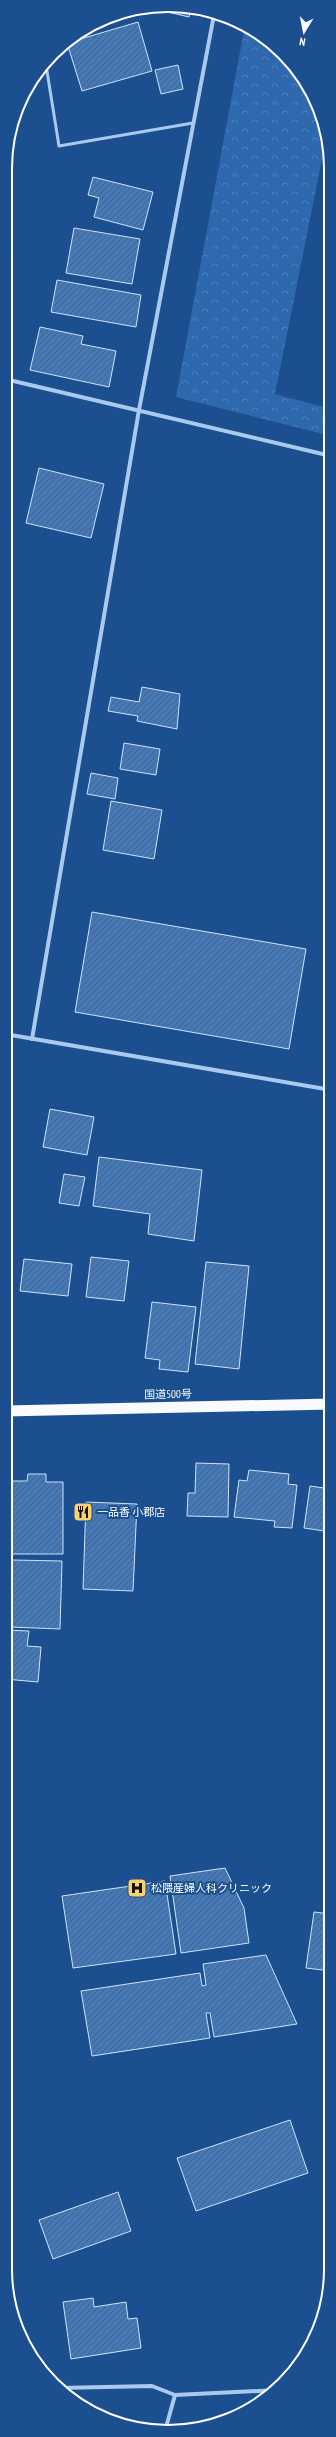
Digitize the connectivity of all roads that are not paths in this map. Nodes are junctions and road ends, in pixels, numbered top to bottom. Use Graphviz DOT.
graph roads {
  1 [pos="213,19"];
  2 [pos="47,70"];
  3 [pos="193,123"];
  4 [pos="12,381"];
  5 [pos="139,410"];
  6 [pos="324,454"];
  7 [pos="12,1035"];
  8 [pos="32,1039"];
  9 [pos="324,1089"];
  10 [pos="324,1404"];
  11 [pos="12,1410"];
  12 [pos="67,2388"];
  13 [pos="266,2390"];
  14 [pos="175,2394"];
  15 [pos="167,2425"];
  1 -- 3 [label="street"];
  2 -- 3 [label="lane"];
  3 -- 5 [label="street"];
  4 -- 5 [label="street"];
  5 -- 6 [label="street"];
  5 -- 8 [label="street"];
  7 -- 8 [label="street"];
  8 -- 9 [label="street"];
  10 -- 11 [label="highway, 国道500号"];
  12 -- 14 [label="street"];
  13 -- 14 [label="street"];
  14 -- 15 [label="street"];
}
